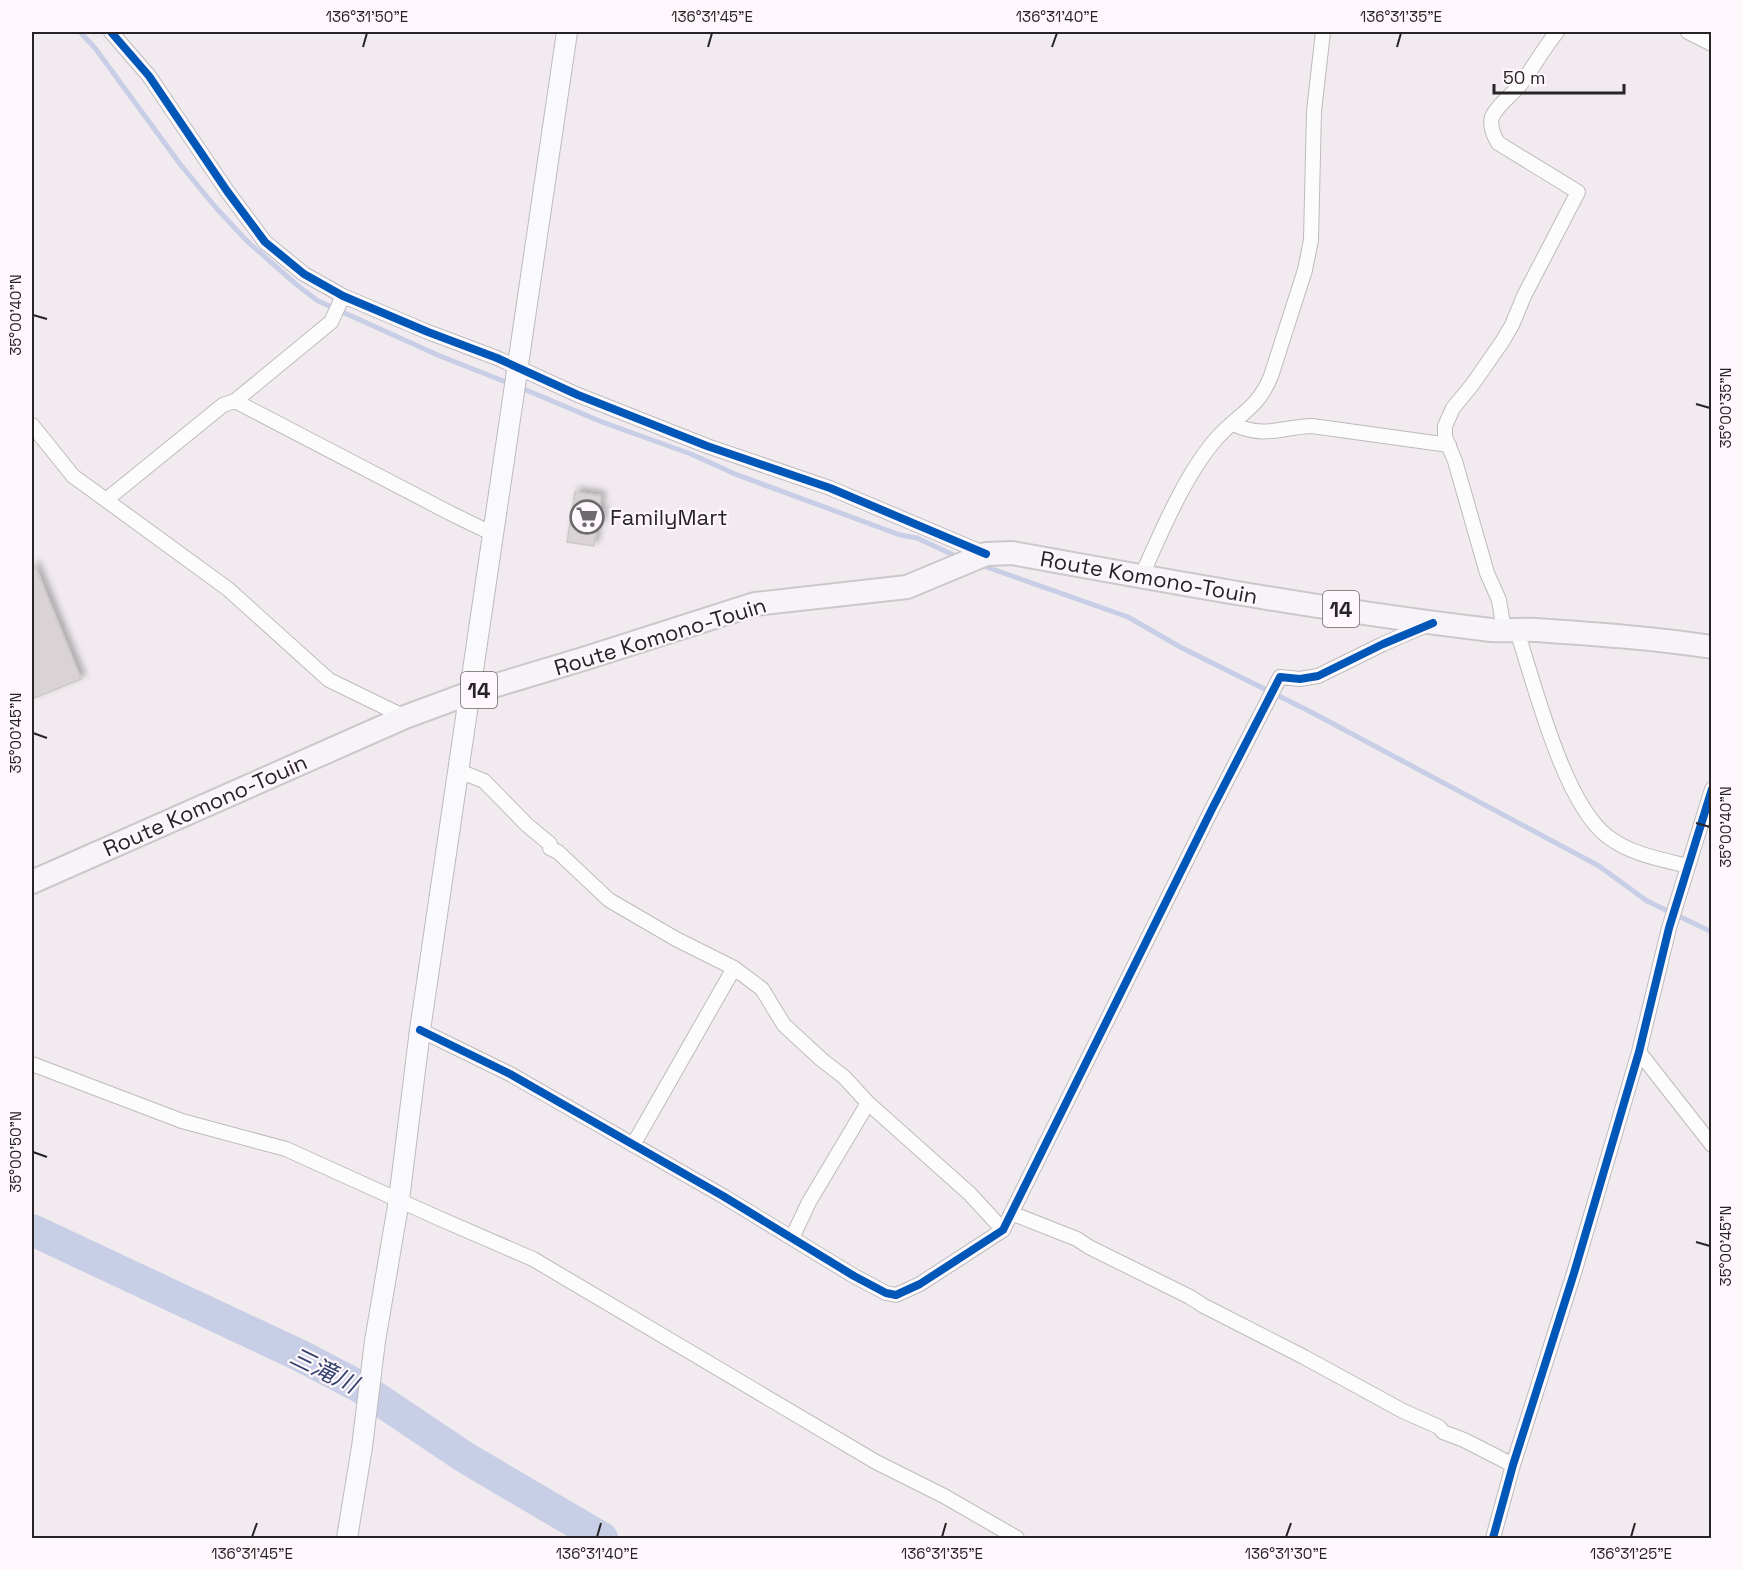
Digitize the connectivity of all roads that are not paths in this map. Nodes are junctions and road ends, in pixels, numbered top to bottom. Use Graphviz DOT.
graph roads {
  1 [pos="111,32"];
  2 [pos="567,32"];
  3 [pos="1323,32"];
  4 [pos="1557,32"];
  5 [pos="1688,32"];
  6 [pos="1712,44"];
  7 [pos="343,298"];
  8 [pos="516,372"];
  9 [pos="235,401"];
  10 [pos="1233,424"];
  11 [pos="32,425"];
  12 [pos="1449,446"];
  13 [pos="106,500"];
  14 [pos="493,534"];
  15 [pos="980,556"];
  16 [pos="1141,577"];
  17 [pos="1433,623"];
  18 [pos="1510,629"];
  19 [pos="1712,647"];
  20 [pos="470,693"];
  21 [pos="405,717"];
  22 [pos="459,771"];
  23 [pos="1712,789"];
  24 [pos="1688,866"];
  25 [pos="32,882"];
  26 [pos="734,968"];
  27 [pos="420,1030"];
  28 [pos="1639,1052"];
  29 [pos="32,1064"];
  30 [pos="868,1103"];
  31 [pos="633,1145"];
  32 [pos="1712,1145"];
  33 [pos="399,1200"];
  34 [pos="1011,1213"];
  35 [pos="1003,1230"];
  36 [pos="792,1238"];
  37 [pos="1513,1465"];
  38 [pos="347,1539"];
  39 [pos="1017,1539"];
  40 [pos="1493,1539"];
  1 -- 7 [label="street"];
  2 -- 8 [label="main road"];
  3 -- 10 [label="street"];
  4 -- 12 [label="street"];
  5 -- 6 [label="street"];
  7 -- 8 [label="street"];
  7 -- 9 [label="street"];
  8 -- 14 [label="main road"];
  8 -- 15 [label="street"];
  9 -- 13 [label="street"];
  9 -- 14 [label="street"];
  10 -- 12 [label="street"];
  10 -- 16 [label="street"];
  11 -- 13 [label="street"];
  12 -- 18 [label="street"];
  13 -- 21 [label="street"];
  14 -- 20 [label="main road"];
  15 -- 16 [label="main road, Route Komono-Touin / 14"];
  15 -- 20 [label="main road, Route Komono-Touin / 14"];
  16 -- 17 [label="main road, Route Komono-Touin / 14"];
  17 -- 18 [label="main road, Route Komono-Touin / 14"];
  17 -- 34 [label="street"];
  18 -- 19 [label="main road, Route Komono-Touin / 14"];
  18 -- 24 [label="street"];
  20 -- 21 [label="main road, Route Komono-Touin / 14"];
  20 -- 22 [label="main road"];
  21 -- 25 [label="main road, Route Komono-Touin / 14"];
  22 -- 26 [label="street"];
  22 -- 27 [label="main road"];
  23 -- 24 [label="street"];
  24 -- 28 [label="street"];
  26 -- 30 [label="street"];
  26 -- 31 [label="street"];
  27 -- 31 [label="street"];
  27 -- 33 [label="main road"];
  28 -- 32 [label="street"];
  28 -- 37 [label="street"];
  29 -- 33 [label="street"];
  30 -- 35 [label="street"];
  30 -- 36 [label="street"];
  31 -- 36 [label="street"];
  33 -- 38 [label="main road"];
  33 -- 39 [label="street"];
  34 -- 35 [label="street"];
  34 -- 37 [label="street"];
  35 -- 36 [label="street"];
  37 -- 40 [label="street"];
}
